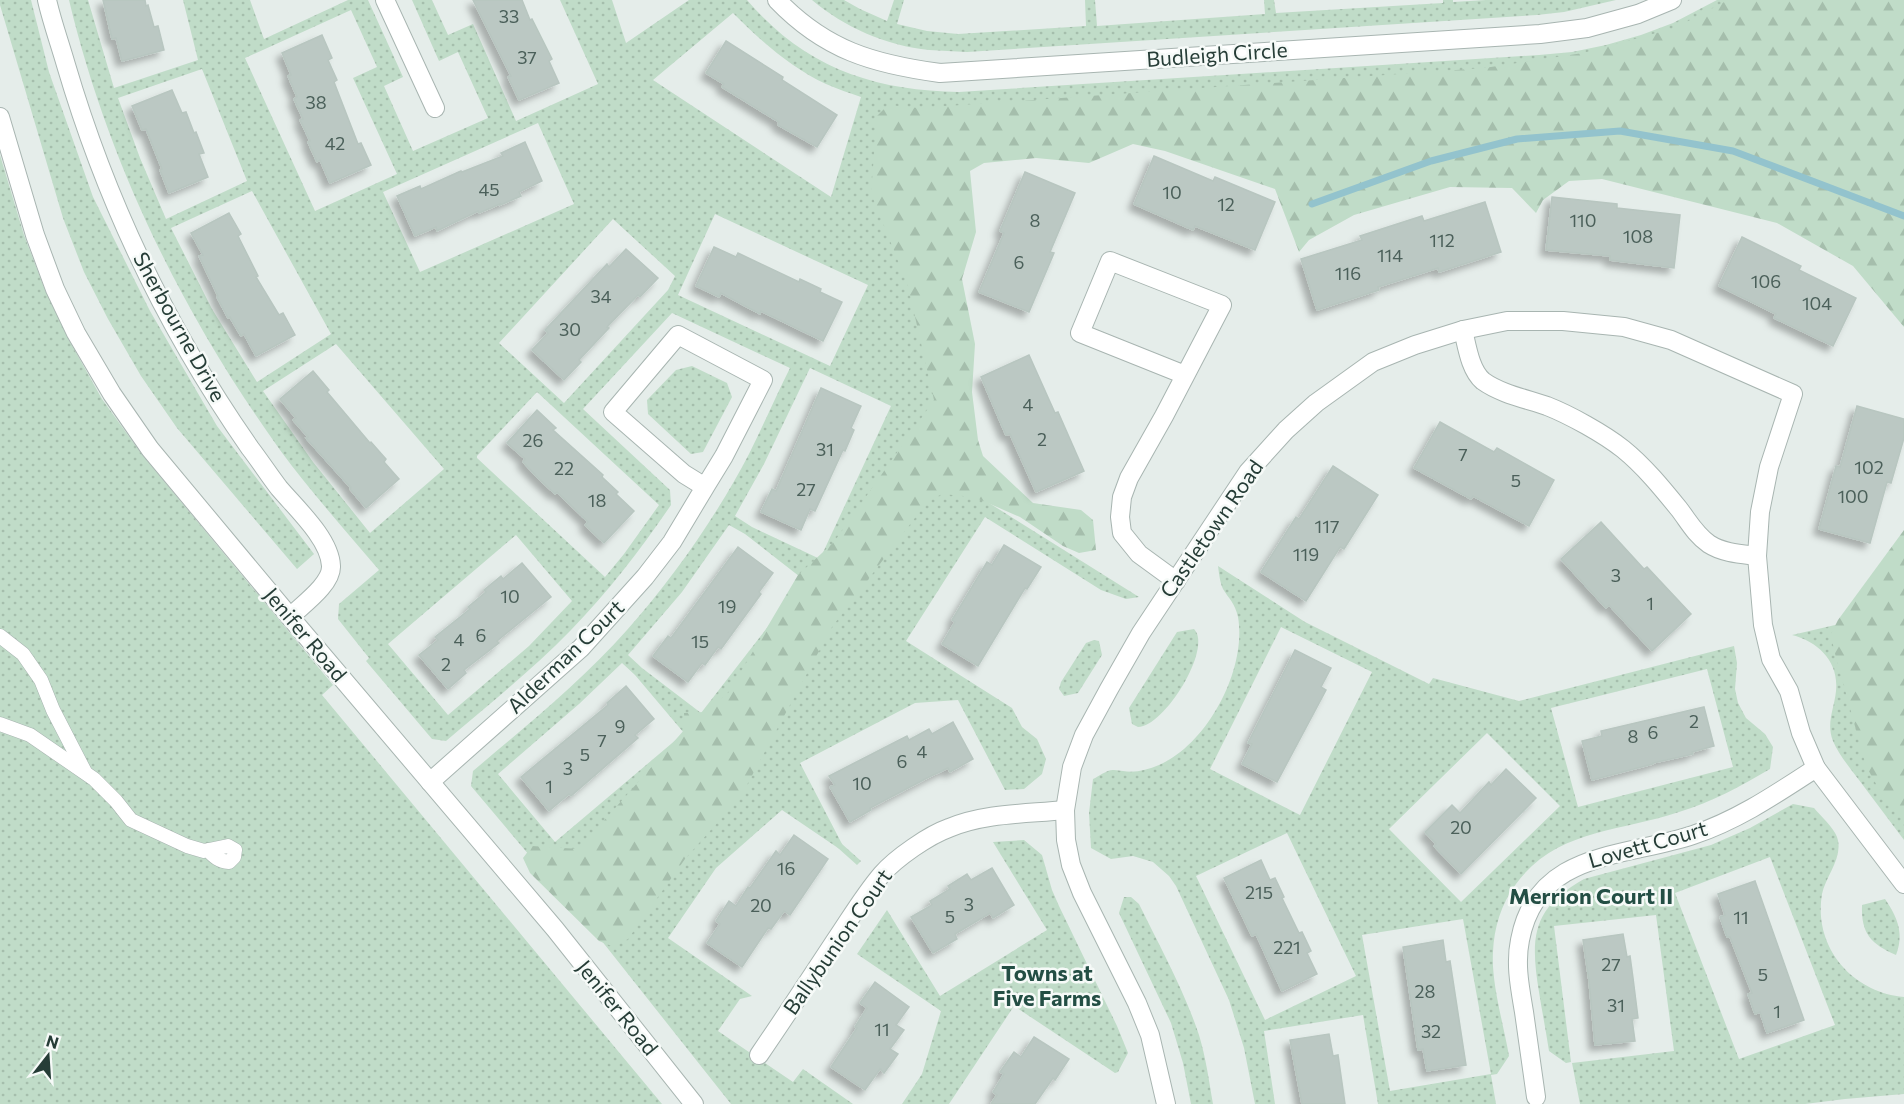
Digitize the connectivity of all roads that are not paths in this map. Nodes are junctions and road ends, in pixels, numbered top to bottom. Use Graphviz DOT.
graph roads {
  1 [pos="47,0"];
  2 [pos="385,0"];
  3 [pos="777,0"];
  4 [pos="1672,0"];
  5 [pos="435,108"];
  6 [pos="0,117"];
  7 [pos="1463,330"];
  8 [pos="1185,375"];
  9 [pos="705,487"];
  10 [pos="1757,556"];
  11 [pos="1176,581"];
  12 [pos="290,617"];
  13 [pos="0,636"];
  14 [pos="0,724"];
  15 [pos="1816,768"];
  16 [pos="86,773"];
  17 [pos="430,782"];
  18 [pos="1065,810"];
  19 [pos="208,850"];
  20 [pos="1904,884"];
  21 [pos="759,1055"];
  22 [pos="1536,1097"];
  23 [pos="694,1104"];
  24 [pos="1166,1104"];
  1 -- 12 [label="street, Sherbourne Drive"];
  2 -- 5 [label="street"];
  3 -- 4 [label="street, Budleigh Circle"];
  6 -- 12 [label="street, Jenifer Road"];
  7 -- 10 [label="street"];
  7 -- 10 [label="street, Castletown Road"];
  7 -- 11 [label="street, Castletown Road"];
  8 -- 8 [label="street"];
  8 -- 11 [label="street"];
  9 -- 9 [label="street, Alderman Court"];
  9 -- 17 [label="street, Alderman Court"];
  10 -- 15 [label="street, Castletown Road"];
  11 -- 18 [label="street, Castletown Road"];
  12 -- 17 [label="street, Jenifer Road"];
  13 -- 16 [label="lane"];
  14 -- 16 [label="lane"];
  15 -- 20 [label="street, Castletown Road"];
  15 -- 22 [label="street, Lovett Court"];
  16 -- 19 [label="lane"];
  17 -- 23 [label="street, Jenifer Road"];
  18 -- 21 [label="street, Ballybunion Court"];
  18 -- 24 [label="street, Castletown Road"];
}
